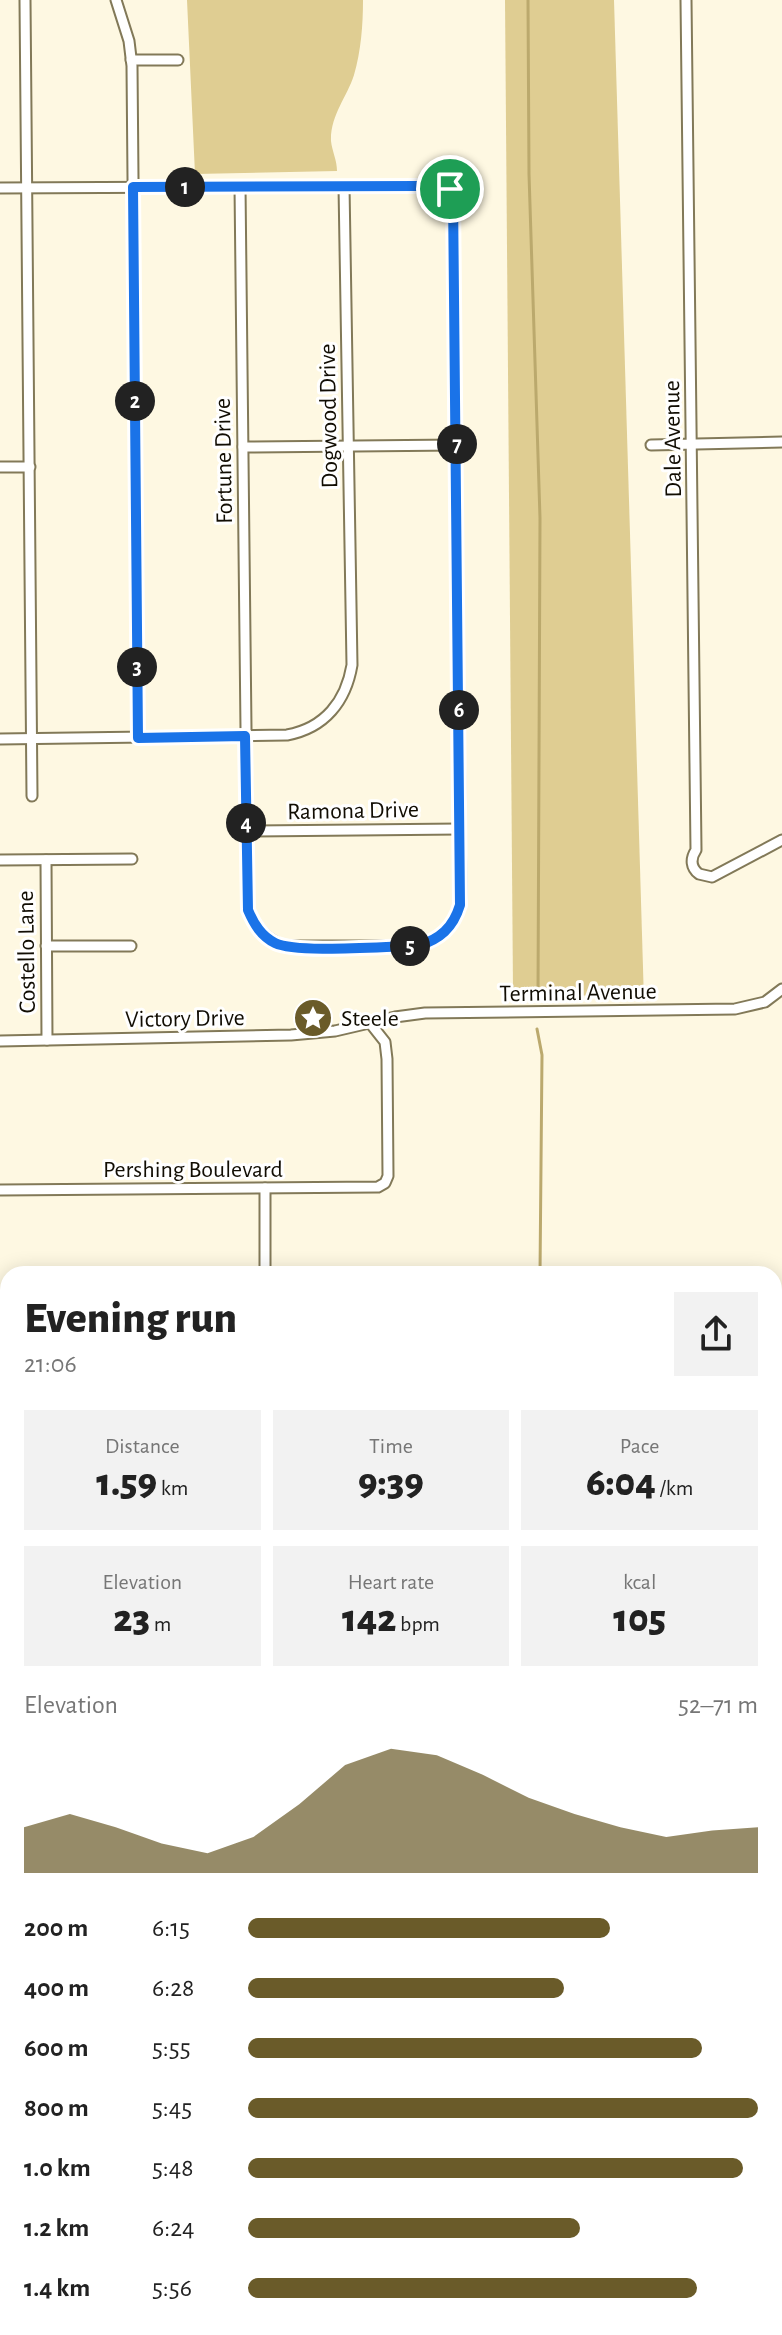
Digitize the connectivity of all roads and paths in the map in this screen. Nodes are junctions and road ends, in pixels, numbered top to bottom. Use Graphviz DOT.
graph roads {
  1 [pos="25,0"];
  2 [pos="116,0"];
  3 [pos="686,0"];
  4 [pos="131,60"];
  5 [pos="178,60"];
  6 [pos="240,186"];
  7 [pos="344,186"];
  8 [pos="133,187"];
  9 [pos="0,188"];
  10 [pos="27,188"];
  11 [pos="782,442"];
  12 [pos="692,443"];
  13 [pos="457,445"];
  14 [pos="651,445"];
  15 [pos="349,446"];
  16 [pos="243,447"];
  17 [pos="0,467"];
  18 [pos="30,467"];
  19 [pos="245,736"];
  20 [pos="138,738"];
  21 [pos="0,739"];
  22 [pos="32,739"];
  23 [pos="32,796"];
  24 [pos="460,829"];
  25 [pos="246,831"];
  26 [pos="782,840"];
  27 [pos="132,859"];
  28 [pos="0,860"];
  29 [pos="46,860"];
  30 [pos="46,946"];
  31 [pos="131,946"];
  32 [pos="782,989"];
  33 [pos="370,1023"];
  34 [pos="47,1040"];
  35 [pos="0,1041"];
  36 [pos="265,1188"];
  37 [pos="0,1190"];
  38 [pos="265,1266"];
  1 -- 10 [label="street"];
  2 -- 4 [label="street"];
  3 -- 12 [label="street, Dale Avenue"];
  4 -- 5 [label="street"];
  4 -- 8 [label="street"];
  6 -- 7 [label="street"];
  6 -- 8 [label="street"];
  6 -- 16 [label="street, Fortune Drive"];
  7 -- 13 [label="street, Fortune Drive"];
  7 -- 15 [label="street, Dogwood Drive"];
  8 -- 10 [label="street"];
  8 -- 20 [label="street"];
  9 -- 10 [label="street"];
  10 -- 18 [label="street"];
  11 -- 12 [label="street"];
  12 -- 14 [label="street"];
  12 -- 26 [label="street, Dale Avenue"];
  13 -- 15 [label="street"];
  13 -- 24 [label="street, Fortune Drive"];
  15 -- 16 [label="street"];
  15 -- 19 [label="street, Dogwood Drive"];
  16 -- 19 [label="street, Fortune Drive"];
  17 -- 18 [label="street"];
  18 -- 22 [label="street"];
  19 -- 20 [label="street, Dogwood Drive"];
  19 -- 25 [label="street, Fortune Drive"];
  20 -- 22 [label="street, Dogwood Drive"];
  21 -- 22 [label="street, Dogwood Drive"];
  22 -- 23 [label="street"];
  24 -- 25 [label="street, Ramona Drive"];
  24 -- 25 [label="street, Fortune Drive"];
  27 -- 29 [label="street"];
  28 -- 29 [label="street, Costello Lane"];
  29 -- 30 [label="street, Costello Lane"];
  30 -- 31 [label="street"];
  30 -- 34 [label="street, Costello Lane"];
  32 -- 33 [label="street, Terminal Avenue"];
  33 -- 34 [label="street, Victory Drive"];
  33 -- 36 [label="street, Pershing Boulevard"];
  34 -- 35 [label="street, Victory Drive"];
  36 -- 37 [label="street, Pershing Boulevard"];
  36 -- 38 [label="street"];
}
